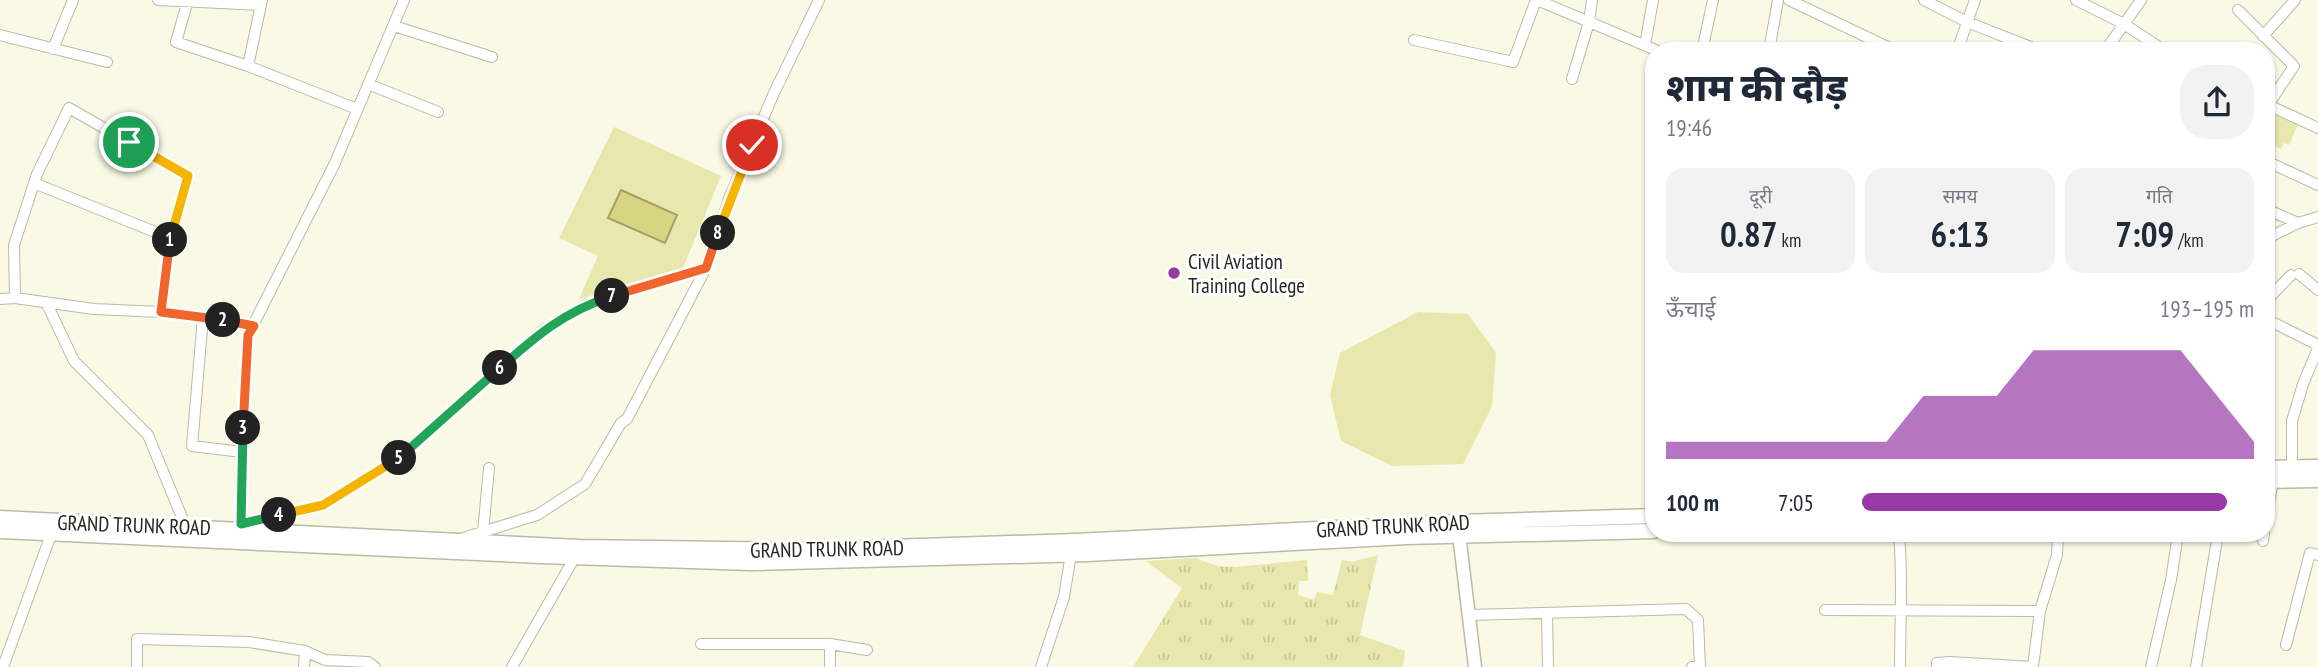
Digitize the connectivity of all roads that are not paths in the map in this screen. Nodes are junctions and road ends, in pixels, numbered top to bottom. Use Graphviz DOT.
graph roads {
  1 [pos="73,0"];
  2 [pos="158,0"];
  3 [pos="404,0"];
  4 [pos="818,0"];
  5 [pos="1536,0"];
  6 [pos="1592,0"];
  7 [pos="1653,0"];
  8 [pos="1713,0"];
  9 [pos="1778,0"];
  10 [pos="1789,0"];
  11 [pos="1924,0"];
  12 [pos="1975,0"];
  13 [pos="2076,0"];
  14 [pos="2141,0"];
  15 [pos="2295,0"];
  16 [pos="188,1"];
  17 [pos="262,3"];
  18 [pos="2238,10"];
  19 [pos="1589,22"];
  20 [pos="1967,22"];
  21 [pos="2124,24"];
  22 [pos="394,26"];
  23 [pos="0,35"];
  24 [pos="2263,36"];
  25 [pos="1414,40"];
  26 [pos="1646,42"];
  27 [pos="1704,42"];
  28 [pos="1771,42"];
  29 [pos="1877,42"];
  30 [pos="1960,42"];
  31 [pos="2019,42"];
  32 [pos="2111,42"];
  33 [pos="2151,42"];
  34 [pos="2269,42"];
  35 [pos="1645,45"];
  36 [pos="53,48"];
  37 [pos="2275,48"];
  38 [pos="492,57"];
  39 [pos="107,62"];
  40 [pos="248,66"];
  41 [pos="1572,79"];
  42 [pos="368,84"];
  43 [pos="2275,93"];
  44 [pos="2275,108"];
  45 [pos="357,109"];
  46 [pos="438,112"];
  47 [pos="2318,128"];
  48 [pos="2275,165"];
  49 [pos="34,183"];
  50 [pos="2318,185"];
  51 [pos="2275,213"];
  52 [pos="2318,217"];
  53 [pos="2298,223"];
  54 [pos="2275,234"];
  55 [pos="170,238"];
  56 [pos="706,268"];
  57 [pos="2318,289"];
  58 [pos="2275,293"];
  59 [pos="15,298"];
  60 [pos="0,299"];
  61 [pos="46,302"];
  62 [pos="161,312"];
  63 [pos="204,317"];
  64 [pos="2275,324"];
  65 [pos="254,326"];
  66 [pos="2318,346"];
  67 [pos="242,452"];
  68 [pos="2318,467"];
  69 [pos="489,468"];
  70 [pos="2292,468"];
  71 [pos="2275,475"];
  72 [pos="2275,477"];
  73 [pos="2318,480"];
  74 [pos="1645,517"];
  75 [pos="0,518"];
  76 [pos="238,526"];
  77 [pos="53,527"];
  78 [pos="186,527"];
  79 [pos="1458,529"];
  80 [pos="0,531"];
  81 [pos="1645,531"];
  82 [pos="483,533"];
  83 [pos="449,541"];
  84 [pos="1900,542"];
  85 [pos="2058,542"];
  86 [pos="2177,542"];
  87 [pos="2217,542"];
  88 [pos="1071,554"];
  89 [pos="2318,555"];
  90 [pos="575,557"];
  91 [pos="1825,610"];
  92 [pos="1900,611"];
  93 [pos="2040,611"];
  94 [pos="1547,613"];
  95 [pos="1468,615"];
  96 [pos="701,644"];
  97 [pos="830,644"];
  98 [pos="2286,645"];
  99 [pos="867,650"];
  100 [pos="305,651"];
  101 [pos="3,667"];
  102 [pos="137,667"];
  103 [pos="304,667"];
  104 [pos="375,667"];
  105 [pos="512,667"];
  106 [pos="830,667"];
  107 [pos="1041,667"];
  108 [pos="1475,667"];
  109 [pos="1548,667"];
  110 [pos="1692,667"];
  111 [pos="1700,667"];
  112 [pos="1900,667"];
  113 [pos="1937,667"];
  114 [pos="2033,667"];
  115 [pos="2151,667"];
  116 [pos="2196,667"];
  1 -- 36 [label="street"];
  2 -- 16 [label="street"];
  3 -- 22 [label="street"];
  4 -- 56 [label="street"];
  5 -- 19 [label="street"];
  5 -- 25 [label="street"];
  6 -- 19 [label="street"];
  7 -- 26 [label="street"];
  8 -- 27 [label="street"];
  9 -- 28 [label="street"];
  10 -- 29 [label="street"];
  11 -- 20 [label="street"];
  12 -- 20 [label="street"];
  13 -- 21 [label="street"];
  14 -- 21 [label="street"];
  15 -- 24 [label="street"];
  16 -- 17 [label="street"];
  16 -- 40 [label="street"];
  17 -- 40 [label="street"];
  18 -- 24 [label="street"];
  19 -- 35 [label="street"];
  19 -- 41 [label="street"];
  20 -- 30 [label="street"];
  20 -- 31 [label="street"];
  21 -- 32 [label="street"];
  21 -- 33 [label="street"];
  22 -- 38 [label="street"];
  22 -- 42 [label="street"];
  23 -- 36 [label="street"];
  24 -- 34 [label="street"];
  36 -- 39 [label="street"];
  37 -- 43 [label="street"];
  40 -- 45 [label="street"];
  42 -- 45 [label="street"];
  42 -- 46 [label="street"];
  44 -- 47 [label="street"];
  45 -- 65 [label="street"];
  48 -- 50 [label="street"];
  49 -- 55 [label="street"];
  49 -- 55 [label="street"];
  49 -- 59 [label="street"];
  51 -- 53 [label="street"];
  52 -- 53 [label="street"];
  53 -- 54 [label="street"];
  55 -- 62 [label="street"];
  56 -- 76 [label="street"];
  56 -- 82 [label="street"];
  57 -- 58 [label="street"];
  59 -- 60 [label="street"];
  59 -- 61 [label="street"];
  61 -- 62 [label="street"];
  61 -- 78 [label="street"];
  62 -- 63 [label="street"];
  63 -- 65 [label="street"];
  63 -- 67 [label="street"];
  64 -- 66 [label="street"];
  65 -- 67 [label="street"];
  66 -- 70 [label="street"];
  67 -- 76 [label="street"];
  68 -- 70 [label="highway"];
  69 -- 82 [label="street"];
  70 -- 71 [label="highway"];
  72 -- 73 [label="highway"];
  74 -- 79 [label="highway, GRAND TRUNK ROAD"];
  75 -- 77 [label="highway, GRAND TRUNK ROAD"];
  76 -- 78 [label="highway, GRAND TRUNK ROAD"];
  76 -- 83 [label="highway, GRAND TRUNK ROAD"];
  77 -- 78 [label="highway, GRAND TRUNK ROAD"];
  77 -- 80 [label="highway, GRAND TRUNK ROAD"];
  77 -- 90 [label="highway, GRAND TRUNK ROAD"];
  77 -- 101 [label="street"];
  79 -- 81 [label="highway, GRAND TRUNK ROAD"];
  79 -- 83 [label="highway, GRAND TRUNK ROAD"];
  79 -- 88 [label="highway, GRAND TRUNK ROAD"];
  79 -- 95 [label="main road"];
  82 -- 83 [label="street"];
  84 -- 92 [label="street"];
  85 -- 93 [label="street"];
  86 -- 115 [label="street"];
  87 -- 116 [label="street"];
  88 -- 90 [label="highway, GRAND TRUNK ROAD"];
  88 -- 107 [label="street"];
  89 -- 98 [label="street"];
  90 -- 105 [label="street"];
  91 -- 92 [label="street"];
  92 -- 93 [label="street"];
  92 -- 112 [label="street"];
  93 -- 114 [label="street"];
  94 -- 95 [label="street"];
  94 -- 109 [label="street"];
  94 -- 111 [label="street"];
  95 -- 108 [label="main road"];
  96 -- 97 [label="street"];
  97 -- 99 [label="street"];
  97 -- 106 [label="street"];
  100 -- 102 [label="street"];
  100 -- 103 [label="street"];
  100 -- 104 [label="street"];
  110 -- 111 [label="street"];
  113 -- 114 [label="street"];
}
